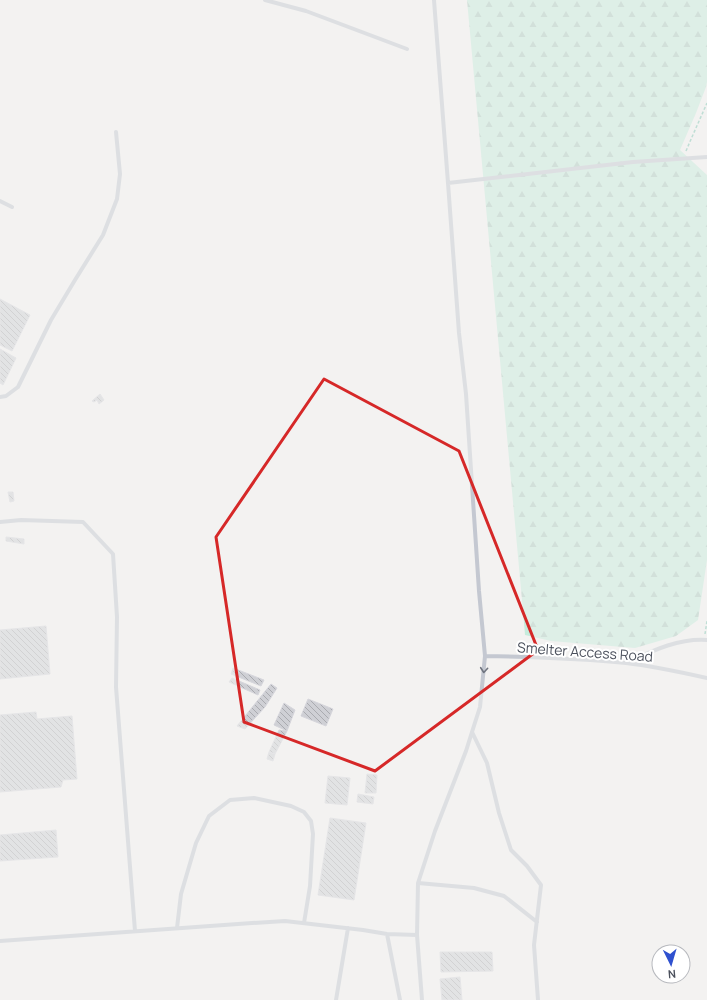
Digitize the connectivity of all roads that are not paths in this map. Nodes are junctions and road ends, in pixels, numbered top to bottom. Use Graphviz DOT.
graph roads {
  1 [pos="266,0"];
  2 [pos="434,0"];
  3 [pos="407,49"];
  4 [pos="116,132"];
  5 [pos="707,157"];
  6 [pos="448,183"];
  7 [pos="0,201"];
  8 [pos="12,207"];
  9 [pos="0,397"];
  10 [pos="0,522"];
  11 [pos="706,640"];
  12 [pos="485,656"];
  13 [pos="626,663"];
  14 [pos="707,678"];
  15 [pos="472,732"];
  16 [pos="418,883"];
  17 [pos="537,922"];
  18 [pos="304,923"];
  19 [pos="177,928"];
  20 [pos="348,928"];
  21 [pos="135,931"];
  22 [pos="387,934"];
  23 [pos="417,935"];
  24 [pos="0,941"];
  25 [pos="336,1000"];
  26 [pos="400,1000"];
  27 [pos="422,1000"];
  28 [pos="538,1000"];
  1 -- 3 [label="lane"];
  2 -- 6 [label="lane"];
  4 -- 9 [label="lane"];
  5 -- 6 [label="lane"];
  6 -- 12 [label="lane"];
  7 -- 8 [label="lane"];
  10 -- 21 [label="lane"];
  11 -- 13 [label="lane"];
  12 -- 13 [label="lane, Smelter Access Road"];
  12 -- 15 [label="lane, one-way"];
  13 -- 14 [label="lane, Smelter Access Road"];
  15 -- 16 [label="lane"];
  15 -- 17 [label="lane"];
  16 -- 17 [label="lane"];
  16 -- 23 [label="lane"];
  17 -- 28 [label="lane"];
  18 -- 19 [label="lane"];
  18 -- 19 [label="lane"];
  18 -- 20 [label="lane"];
  19 -- 21 [label="lane"];
  20 -- 22 [label="lane"];
  20 -- 25 [label="lane"];
  21 -- 24 [label="lane"];
  22 -- 23 [label="lane"];
  22 -- 26 [label="lane"];
  23 -- 27 [label="lane"];
}
